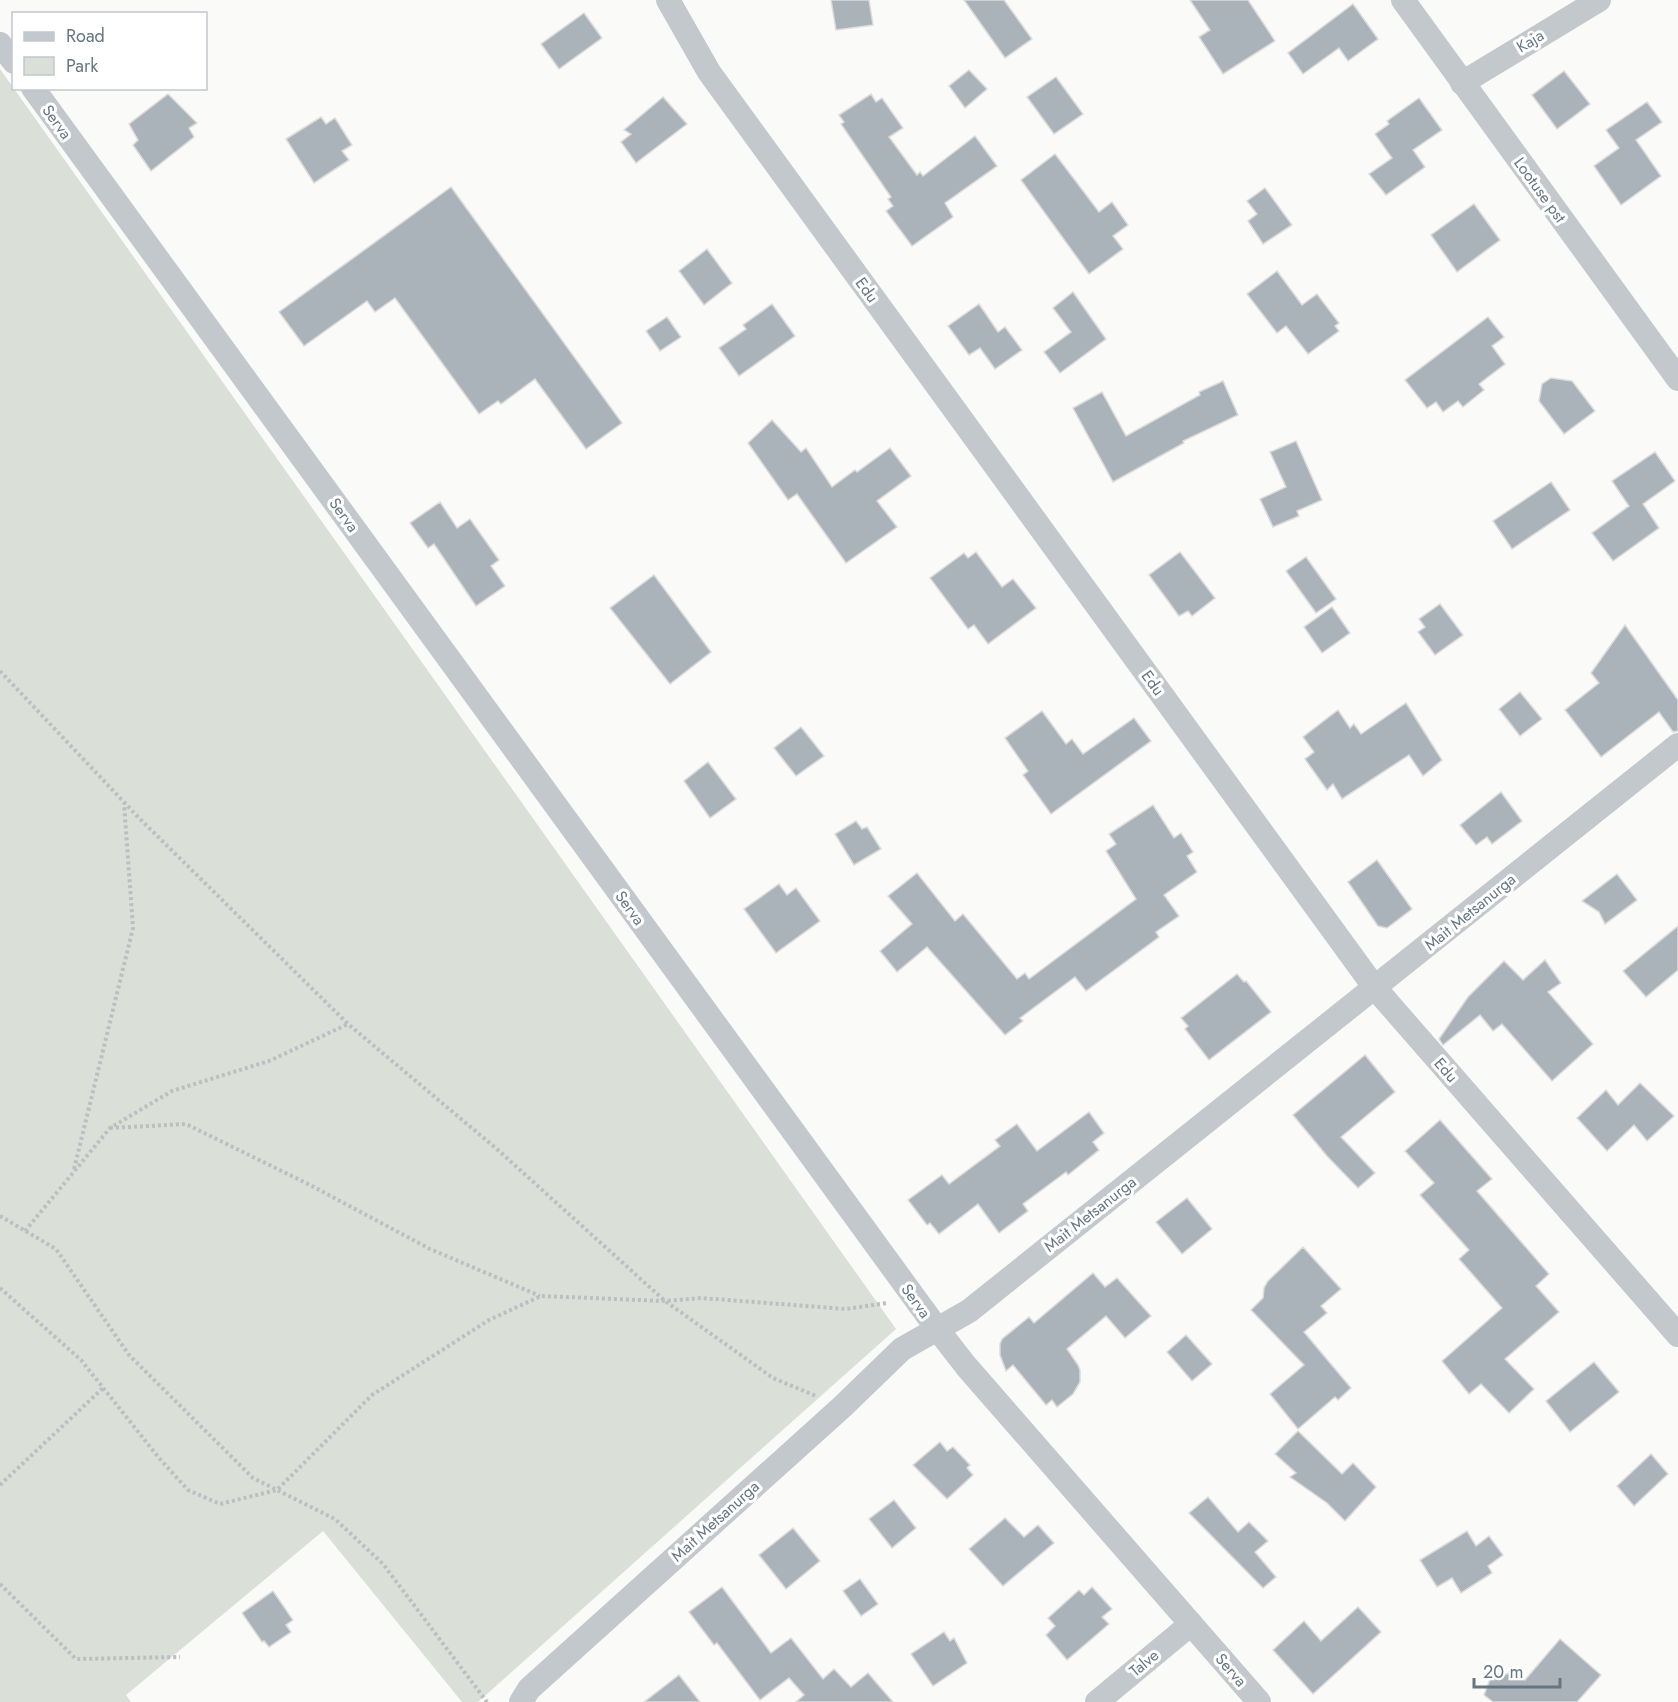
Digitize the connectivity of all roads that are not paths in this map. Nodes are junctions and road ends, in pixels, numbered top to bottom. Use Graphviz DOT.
graph roads {
  1 [pos="668,0"];
  2 [pos="1403,0"];
  3 [pos="1599,0"];
  4 [pos="0,44"];
  5 [pos="12,59"];
  6 [pos="1462,83"];
  7 [pos="34,90"];
  8 [pos="1678,379"];
  9 [pos="1678,745"];
  10 [pos="1375,988"];
  11 [pos="938,1329"];
  12 [pos="1678,1335"];
  13 [pos="1191,1624"];
  14 [pos="520,1702"];
  15 [pos="1097,1702"];
  16 [pos="1259,1702"];
  1 -- 10 [label="street, Edu"];
  2 -- 6 [label="street, Lootuse pst"];
  3 -- 6 [label="street, Kaja"];
  4 -- 5 [label="street"];
  6 -- 8 [label="street, Lootuse pst"];
  7 -- 11 [label="street, Serva"];
  9 -- 10 [label="street, Mait Metsanurga"];
  10 -- 11 [label="street, Mait Metsanurga"];
  10 -- 12 [label="street, Edu"];
  11 -- 13 [label="street, Serva"];
  11 -- 14 [label="street, Mait Metsanurga"];
  13 -- 15 [label="street, Talve"];
  13 -- 16 [label="street, Serva"];
}
